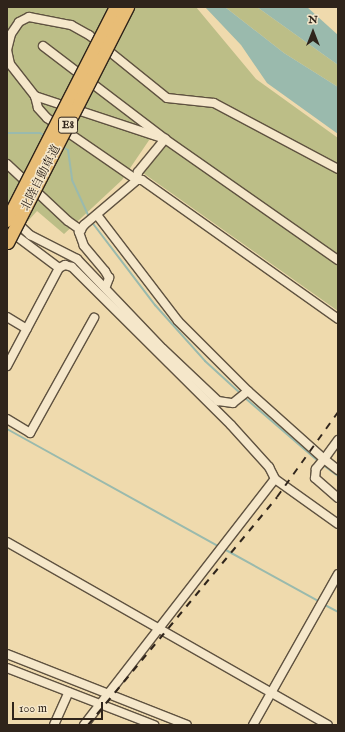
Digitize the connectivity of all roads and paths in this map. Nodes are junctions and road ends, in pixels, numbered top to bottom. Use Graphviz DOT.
graph roads {
  1 [pos="116,7"];
  2 [pos="128,7"];
  3 [pos="43,46"];
  4 [pos="35,96"];
  5 [pos="165,139"];
  6 [pos="7,164"];
  7 [pos="338,169"];
  8 [pos="137,180"];
  9 [pos="7,214"];
  10 [pos="95,216"];
  11 [pos="7,221"];
  12 [pos="82,227"];
  13 [pos="7,229"];
  14 [pos="8,243"];
  15 [pos="338,260"];
  16 [pos="59,268"];
  17 [pos="106,286"];
  18 [pos="7,318"];
  19 [pos="94,318"];
  20 [pos="338,319"];
  21 [pos="27,329"];
  22 [pos="160,352"];
  23 [pos="7,366"];
  24 [pos="247,392"];
  25 [pos="7,419"];
  26 [pos="338,440"];
  27 [pos="323,460"];
  28 [pos="338,470"];
  29 [pos="275,479"];
  30 [pos="338,498"];
  31 [pos="338,524"];
  32 [pos="7,542"];
  33 [pos="338,574"];
  34 [pos="160,628"];
  35 [pos="7,654"];
  36 [pos="7,668"];
  37 [pos="69,692"];
  38 [pos="271,693"];
  39 [pos="110,694"];
  40 [pos="101,705"];
  41 [pos="54,725"];
  42 [pos="84,725"];
  43 [pos="154,725"];
  44 [pos="187,725"];
  45 [pos="253,725"];
  46 [pos="328,725"];
  1 -- 11 [label="highway, 北陸自動車道 / E8, bridge"];
  2 -- 14 [label="highway, 北陸自動車道 / E8, bridge"];
  3 -- 5 [label="street"];
  4 -- 5 [label="street"];
  4 -- 7 [label="street"];
  4 -- 8 [label="street"];
  5 -- 8 [label="street"];
  5 -- 15 [label="street"];
  6 -- 12 [label="street"];
  8 -- 10 [label="street"];
  8 -- 20 [label="street"];
  9 -- 17 [label="street"];
  10 -- 12 [label="street"];
  10 -- 24 [label="street"];
  12 -- 17 [label="street"];
  13 -- 16 [label="street"];
  16 -- 21 [label="street"];
  16 -- 22 [label="street"];
  17 -- 22 [label="street"];
  18 -- 21 [label="street"];
  19 -- 25 [label="street"];
  21 -- 23 [label="street"];
  22 -- 24 [label="street"];
  22 -- 29 [label="street"];
  24 -- 27 [label="street"];
  26 -- 27 [label="street"];
  27 -- 28 [label="street"];
  27 -- 30 [label="street"];
  29 -- 31 [label="street"];
  29 -- 34 [label="street"];
  32 -- 34 [label="street"];
  33 -- 38 [label="street"];
  34 -- 38 [label="street"];
  34 -- 39 [label="street"];
  35 -- 39 [label="street"];
  36 -- 37 [label="street"];
  37 -- 40 [label="street"];
  37 -- 41 [label="street"];
  38 -- 45 [label="street"];
  38 -- 46 [label="street"];
  39 -- 40 [label="street"];
  39 -- 44 [label="street"];
  40 -- 42 [label="street"];
  40 -- 43 [label="street"];
}
